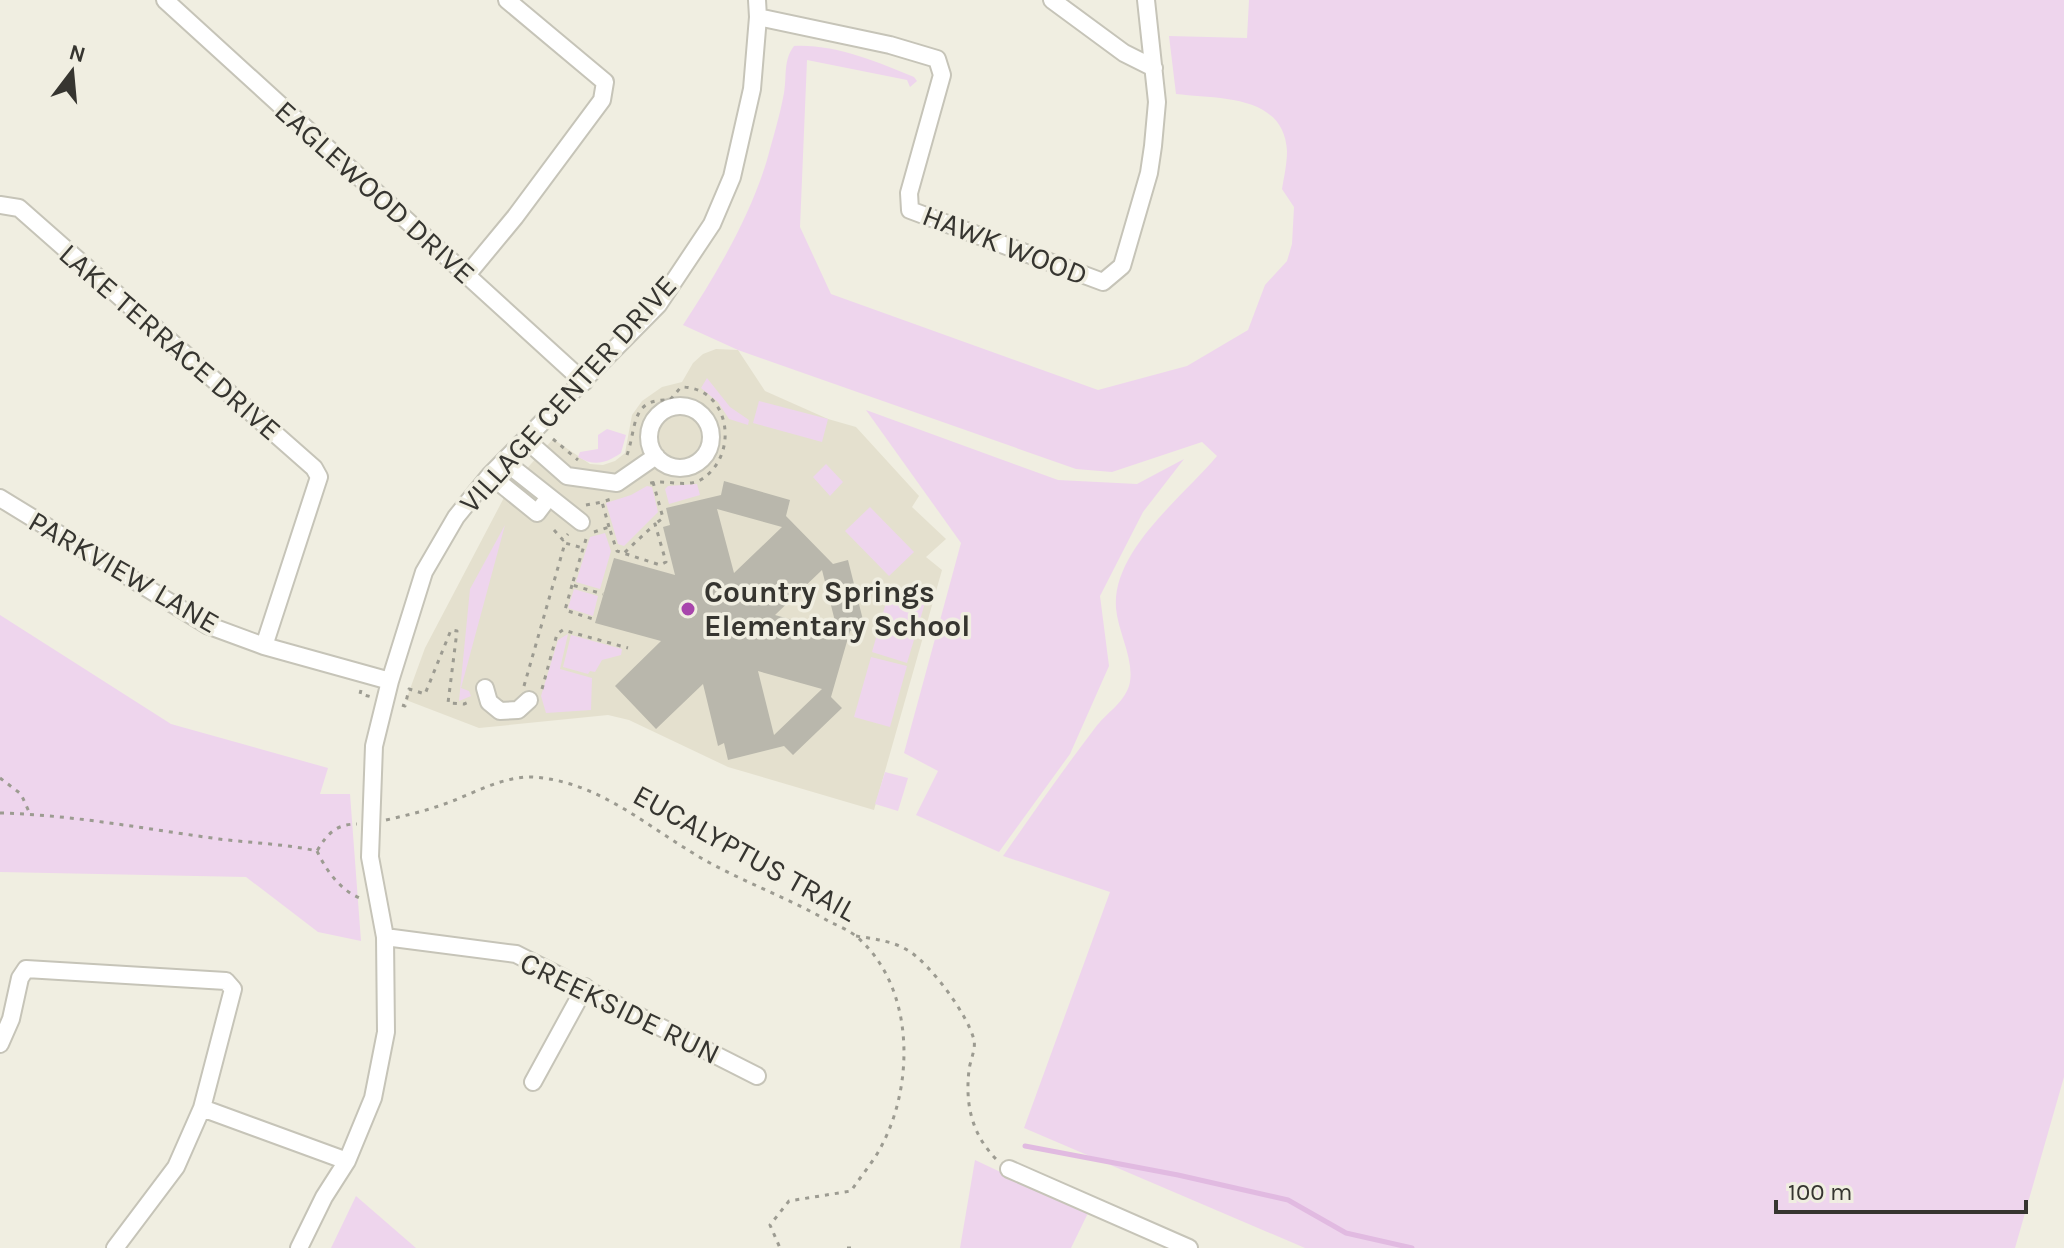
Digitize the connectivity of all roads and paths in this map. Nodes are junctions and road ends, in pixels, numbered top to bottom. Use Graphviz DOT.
graph roads {
  1 [pos="507,0"];
  2 [pos="1052,0"];
  3 [pos="1146,0"];
  4 [pos="165,1"];
  5 [pos="526,6"];
  6 [pos="758,8"];
  7 [pos="1154,68"];
  8 [pos="0,205"];
  9 [pos="467,275"];
  10 [pos="584,382"];
  11 [pos="528,436"];
  12 [pos="654,453"];
  13 [pos="504,461"];
  14 [pos="490,475"];
  15 [pos="653,482"];
  16 [pos="549,497"];
  17 [pos="0,498"];
  18 [pos="581,522"];
  19 [pos="655,524"];
  20 [pos="583,548"];
  21 [pos="624,553"];
  22 [pos="572,585"];
  23 [pos="603,594"];
  24 [pos="596,620"];
  25 [pos="264,646"];
  26 [pos="390,681"];
  27 [pos="485,688"];
  28 [pos="525,697"];
  29 [pos="0,778"];
  30 [pos="0,813"];
  31 [pos="30,814"];
  32 [pos="371,825"];
  33 [pos="317,851"];
  34 [pos="377,905"];
  35 [pos="856,936"];
  36 [pos="385,937"];
  37 [pos="585,987"];
  38 [pos="0,1044"];
  39 [pos="757,1076"];
  40 [pos="533,1082"];
  41 [pos="202,1108"];
  42 [pos="347,1161"];
  43 [pos="1009,1169"];
  44 [pos="115,1248"];
  45 [pos="299,1248"];
  46 [pos="780,1248"];
  47 [pos="847,1248"];
  48 [pos="857,1248"];
  49 [pos="1189,1248"];
  1 -- 5 [label="street"];
  2 -- 7 [label="street"];
  3 -- 7 [label="street"];
  4 -- 9 [label="street, EAGLEWOOD DRIVE"];
  5 -- 9 [label="street"];
  6 -- 7 [label="street, HAWK WOOD"];
  6 -- 10 [label="street, VILLAGE CENTER DRIVE"];
  8 -- 25 [label="street, LAKE TERRACE DRIVE"];
  9 -- 10 [label="street, EAGLEWOOD DRIVE"];
  10 -- 11 [label="street, VILLAGE CENTER DRIVE"];
  11 -- 12 [label="street"];
  11 -- 13 [label="street, VILLAGE CENTER DRIVE"];
  13 -- 14 [label="street, VILLAGE CENTER DRIVE"];
  13 -- 16 [label="street"];
  14 -- 16 [label="street"];
  14 -- 26 [label="street, VILLAGE CENTER DRIVE"];
  15 -- 19 [label="path"];
  16 -- 18 [label="street"];
  17 -- 25 [label="street, PARKVIEW LANE"];
  19 -- 21 [label="path"];
  19 -- 21 [label="path"];
  20 -- 21 [label="path"];
  20 -- 22 [label="path"];
  20 -- 28 [label="path"];
  22 -- 23 [label="path"];
  22 -- 24 [label="path"];
  25 -- 26 [label="street, PARKVIEW LANE"];
  26 -- 32 [label="street, VILLAGE CENTER DRIVE"];
  27 -- 28 [label="street"];
  29 -- 31 [label="path"];
  30 -- 31 [label="path"];
  31 -- 33 [label="path"];
  32 -- 33 [label="path, EUCALYPTUS TRAIL"];
  32 -- 34 [label="street, VILLAGE CENTER DRIVE"];
  32 -- 35 [label="path, EUCALYPTUS TRAIL"];
  33 -- 34 [label="path"];
  34 -- 36 [label="street, VILLAGE CENTER DRIVE"];
  35 -- 43 [label="path"];
  35 -- 46 [label="path, EUCALYPTUS TRAIL"];
  36 -- 37 [label="street, CREEKSIDE RUN"];
  36 -- 42 [label="street, VILLAGE CENTER DRIVE"];
  37 -- 39 [label="street, CREEKSIDE RUN"];
  37 -- 40 [label="street"];
  38 -- 41 [label="street"];
  41 -- 42 [label="street"];
  41 -- 44 [label="street"];
  42 -- 45 [label="street, VILLAGE CENTER DRIVE"];
  43 -- 49 [label="street"];
  47 -- 48 [label="path"];
}
